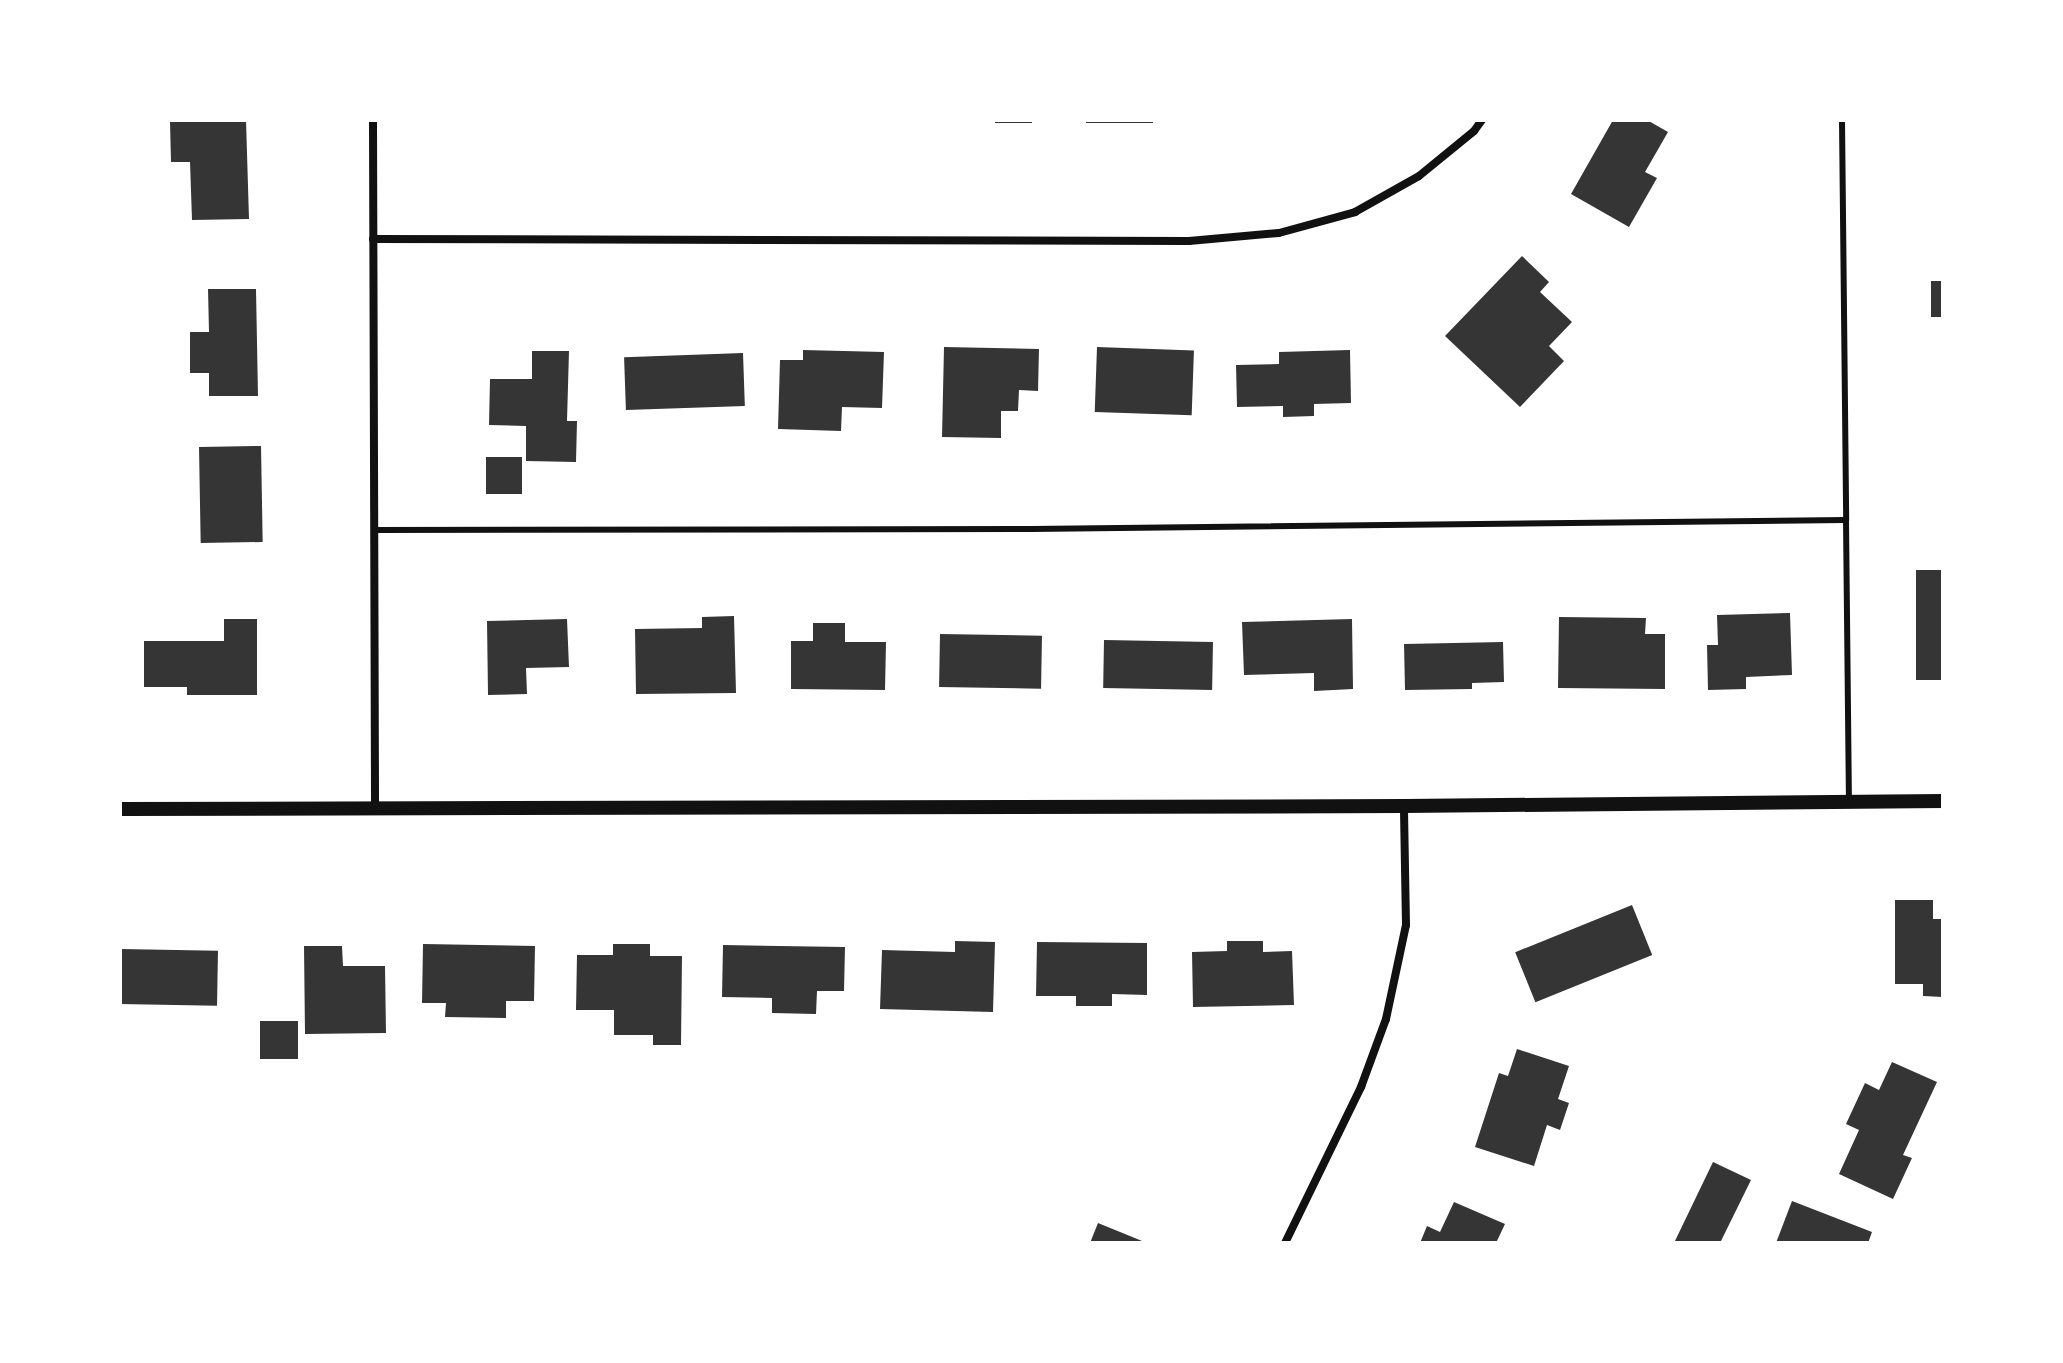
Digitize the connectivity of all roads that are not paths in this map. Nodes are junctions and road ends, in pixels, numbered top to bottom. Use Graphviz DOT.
graph roads {
  1 [pos="373,120"];
  2 [pos="1482,120"];
  3 [pos="1842,120"];
  4 [pos="373,239"];
  5 [pos="1846,520"];
  6 [pos="376,530"];
  7 [pos="1943,801"];
  8 [pos="1849,802"];
  9 [pos="375,806"];
  10 [pos="1404,806"];
  11 [pos="120,809"];
  12 [pos="1285,1243"];
  1 -- 4 [label="street"];
  2 -- 4 [label="street"];
  3 -- 5 [label="lane"];
  4 -- 6 [label="street"];
  5 -- 6 [label="lane"];
  5 -- 8 [label="lane"];
  6 -- 9 [label="street"];
  7 -- 8 [label="street"];
  8 -- 10 [label="street"];
  9 -- 10 [label="street"];
  9 -- 11 [label="street"];
  10 -- 12 [label="street"];
}
